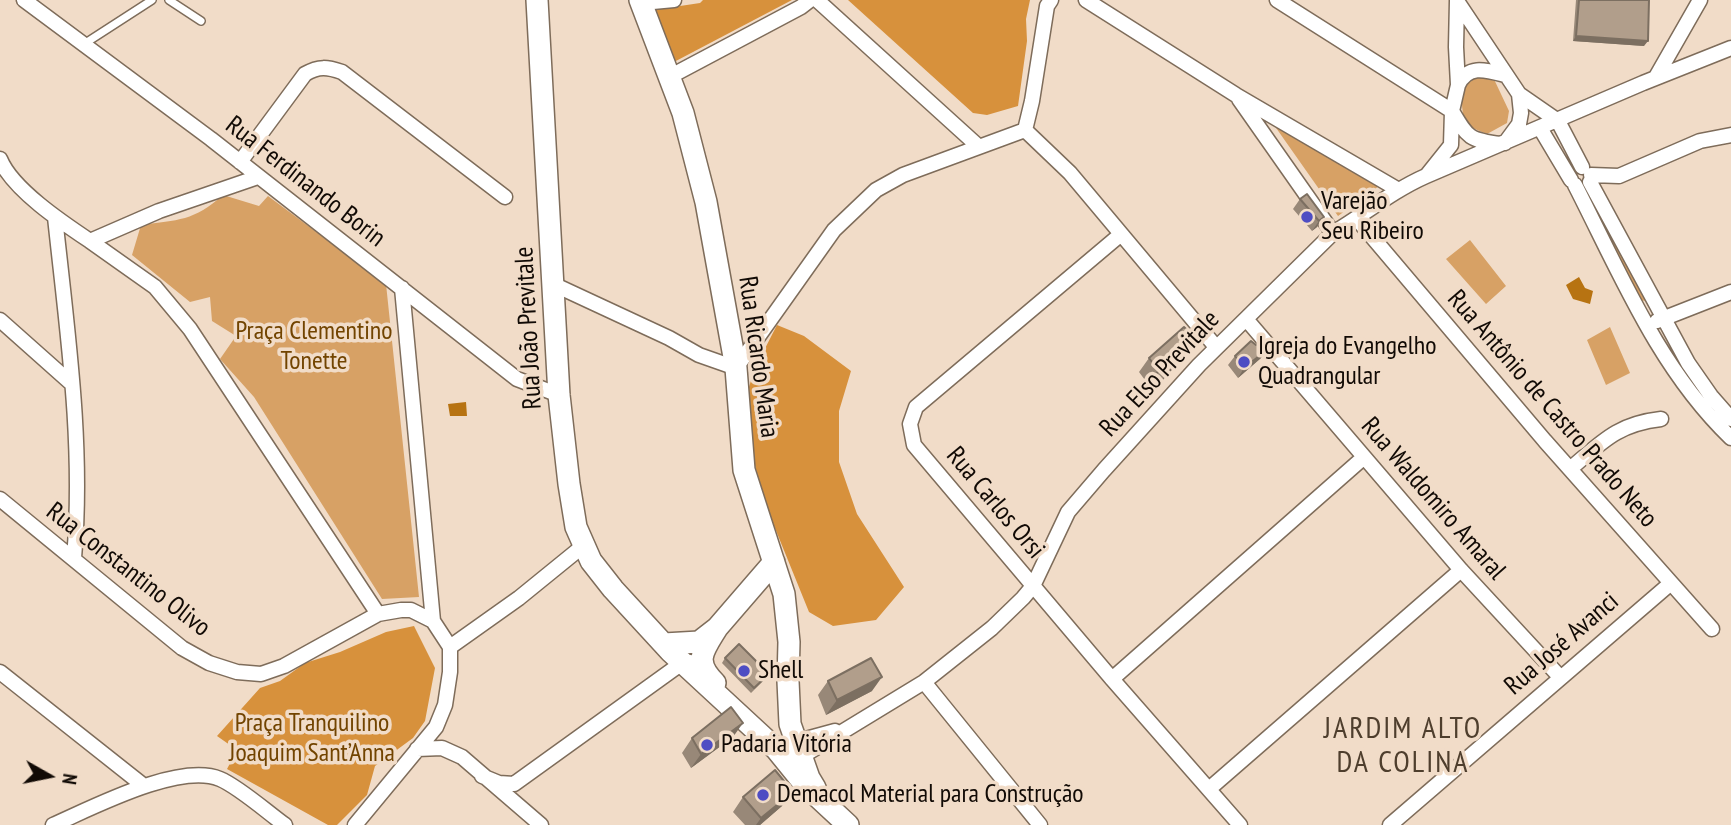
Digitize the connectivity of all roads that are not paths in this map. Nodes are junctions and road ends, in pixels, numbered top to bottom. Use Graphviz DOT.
graph roads {
  1 [pos="24,0"];
  2 [pos="152,0"];
  3 [pos="169,0"];
  4 [pos="537,0"];
  5 [pos="674,0"];
  6 [pos="810,0"];
  7 [pos="817,0"];
  8 [pos="1051,0"];
  9 [pos="1086,0"];
  10 [pos="1277,0"];
  11 [pos="1700,0"];
  12 [pos="641,1"];
  13 [pos="1457,1"];
  14 [pos="201,21"];
  15 [pos="83,44"];
  16 [pos="1731,48"];
  17 [pos="1505,75"];
  18 [pos="671,76"];
  19 [pos="1656,78"];
  20 [pos="1458,85"];
  21 [pos="1519,94"];
  22 [pos="1236,95"];
  23 [pos="1452,111"];
  24 [pos="1558,121"];
  25 [pos="1540,128"];
  26 [pos="1025,130"];
  27 [pos="1731,135"];
  28 [pos="1504,144"];
  29 [pos="978,146"];
  30 [pos="0,159"];
  31 [pos="240,162"];
  32 [pos="1426,176"];
  33 [pos="258,177"];
  34 [pos="1582,178"];
  35 [pos="1397,189"];
  36 [pos="505,197"];
  37 [pos="55,217"];
  38 [pos="1357,219"];
  39 [pos="1333,233"];
  40 [pos="1120,235"];
  41 [pos="90,241"];
  42 [pos="555,285"];
  43 [pos="402,288"];
  44 [pos="1731,292"];
  45 [pos="1665,317"];
  46 [pos="1246,319"];
  47 [pos="0,320"];
  48 [pos="1648,326"];
  49 [pos="1216,347"];
  50 [pos="736,368"];
  51 [pos="72,384"];
  52 [pos="559,395"];
  53 [pos="1661,419"];
  54 [pos="1731,419"];
  55 [pos="1731,438"];
  56 [pos="1363,458"];
  57 [pos="1570,469"];
  58 [pos="0,499"];
  59 [pos="583,546"];
  60 [pos="74,558"];
  61 [pos="774,562"];
  62 [pos="1461,570"];
  63 [pos="1671,583"];
  64 [pos="1033,586"];
  65 [pos="378,614"];
  66 [pos="433,621"];
  67 [pos="717,628"];
  68 [pos="1712,629"];
  69 [pos="664,644"];
  70 [pos="450,647"];
  71 [pos="692,661"];
  72 [pos="0,672"];
  73 [pos="1560,677"];
  74 [pos="1112,679"];
  75 [pos="924,682"];
  76 [pos="790,747"];
  77 [pos="417,749"];
  78 [pos="482,776"];
  79 [pos="144,786"];
  80 [pos="1209,789"];
  81 [pos="1036,823"];
  82 [pos="53,825"];
  83 [pos="285,825"];
  84 [pos="355,825"];
  85 [pos="541,825"];
  86 [pos="848,825"];
  87 [pos="1240,825"];
  88 [pos="1390,825"];
  1 -- 15 [label="street, Rua Ferdinando Borin"];
  2 -- 15 [label="lane"];
  3 -- 14 [label="lane"];
  4 -- 42 [label="main road, Rua João Previtale"];
  5 -- 12 [label="street"];
  6 -- 18 [label="street"];
  7 -- 29 [label="street"];
  8 -- 26 [label="street"];
  9 -- 22 [label="street"];
  10 -- 23 [label="street"];
  11 -- 19 [label="street"];
  12 -- 18 [label="main road, Rua Ricardo Maria"];
  13 -- 17 [label="street"];
  13 -- 20 [label="street"];
  15 -- 31 [label="street, Rua Ferdinando Borin"];
  16 -- 19 [label="street, Rua Elso Previtale"];
  17 -- 20 [label="street"];
  17 -- 21 [label="street"];
  18 -- 50 [label="main road, Rua Ricardo Maria"];
  19 -- 24 [label="street, Rua Elso Previtale"];
  20 -- 23 [label="street"];
  21 -- 24 [label="street"];
  21 -- 28 [label="street"];
  22 -- 35 [label="street"];
  22 -- 39 [label="street"];
  23 -- 28 [label="street"];
  23 -- 32 [label="street"];
  24 -- 25 [label="street, Rua Elso Previtale"];
  24 -- 34 [label="street"];
  25 -- 28 [label="street, Rua Elso Previtale"];
  25 -- 34 [label="street"];
  26 -- 29 [label="street"];
  26 -- 40 [label="street"];
  27 -- 34 [label="street"];
  28 -- 32 [label="street, Rua Elso Previtale"];
  29 -- 50 [label="street"];
  30 -- 37 [label="street"];
  31 -- 33 [label="street, Rua Ferdinando Borin"];
  31 -- 36 [label="street"];
  32 -- 35 [label="street, Rua Elso Previtale"];
  33 -- 41 [label="street"];
  33 -- 43 [label="street, Rua Ferdinando Borin"];
  34 -- 45 [label="street"];
  34 -- 48 [label="street"];
  35 -- 38 [label="street, Rua Elso Previtale"];
  37 -- 41 [label="street"];
  37 -- 51 [label="street"];
  38 -- 39 [label="street, Rua Elso Previtale"];
  38 -- 57 [label="street, Rua Antônio de Castro Prado Neto"];
  39 -- 46 [label="street, Rua Elso Previtale"];
  40 -- 49 [label="street"];
  40 -- 64 [label="street, Rua Carlos Orsi"];
  41 -- 65 [label="street"];
  42 -- 50 [label="street"];
  42 -- 52 [label="main road, Rua João Previtale"];
  43 -- 52 [label="street, Rua Ferdinando Borin"];
  43 -- 66 [label="street"];
  44 -- 45 [label="street"];
  45 -- 48 [label="street"];
  45 -- 54 [label="street"];
  46 -- 49 [label="street, Rua Elso Previtale"];
  46 -- 56 [label="street, Rua Waldomiro Amaral"];
  47 -- 51 [label="street"];
  48 -- 55 [label="street"];
  49 -- 64 [label="street, Rua Elso Previtale"];
  50 -- 61 [label="main road, Rua Ricardo Maria"];
  51 -- 60 [label="street"];
  52 -- 59 [label="main road, Rua João Previtale"];
  53 -- 57 [label="street"];
  56 -- 62 [label="street, Rua Waldomiro Amaral"];
  56 -- 74 [label="street"];
  57 -- 63 [label="street, Rua Antônio de Castro Prado Neto"];
  58 -- 60 [label="street, Rua Constantino Olivo"];
  59 -- 69 [label="main road, Rua João Previtale"];
  59 -- 70 [label="street"];
  60 -- 65 [label="street, Rua Constantino Olivo"];
  61 -- 67 [label="main road"];
  61 -- 76 [label="main road, Rua Ricardo Maria"];
  62 -- 73 [label="street, Rua Waldomiro Amaral"];
  62 -- 80 [label="street"];
  63 -- 68 [label="street, Rua Antônio de Castro Prado Neto"];
  63 -- 73 [label="street, Rua José Avanci"];
  64 -- 74 [label="street, Rua Carlos Orsi"];
  64 -- 75 [label="street, Rua Elso Previtale"];
  65 -- 66 [label="street, Rua Constantino Olivo"];
  66 -- 70 [label="street"];
  67 -- 69 [label="main road"];
  67 -- 71 [label="main road"];
  69 -- 71 [label="main road, Rua João Previtale"];
  70 -- 77 [label="street"];
  71 -- 76 [label="main road"];
  71 -- 78 [label="street"];
  72 -- 79 [label="street"];
  73 -- 88 [label="street, Rua José Avanci"];
  74 -- 80 [label="street, Rua Carlos Orsi"];
  75 -- 76 [label="street, Rua Elso Previtale"];
  75 -- 81 [label="street"];
  76 -- 86 [label="main road"];
  77 -- 78 [label="street"];
  77 -- 84 [label="street"];
  78 -- 85 [label="street"];
  79 -- 82 [label="street"];
  79 -- 83 [label="street"];
  80 -- 87 [label="street, Rua Carlos Orsi"];
}
